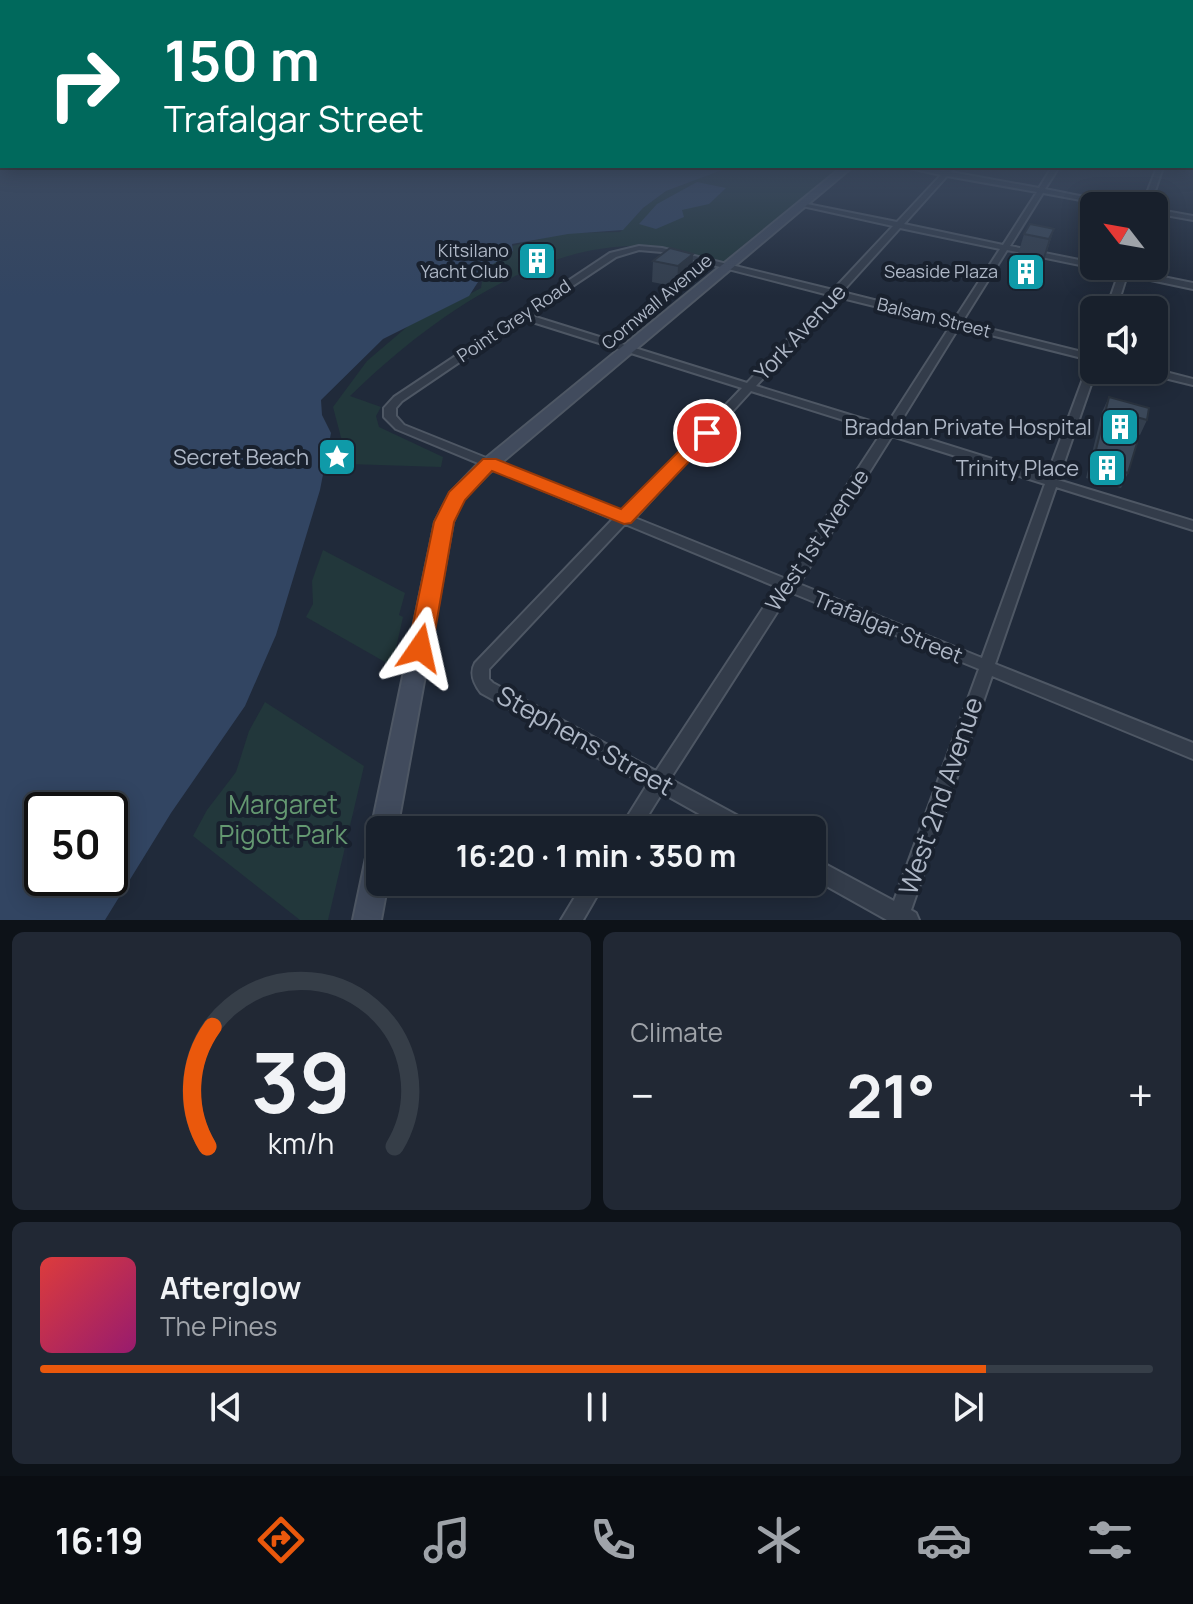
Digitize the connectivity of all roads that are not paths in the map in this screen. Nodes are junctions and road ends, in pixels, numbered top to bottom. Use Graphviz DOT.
graph roads {
  1 [pos="796,210"];
  2 [pos="826,210"];
  3 [pos="912,210"];
  4 [pos="1030,210"];
  5 [pos="1168,214"];
  6 [pos="1193,218"];
  7 [pos="898,225"];
  8 [pos="1007,248"];
  9 [pos="633,249"];
  10 [pos="1080,263"];
  11 [pos="728,266"];
  12 [pos="1168,280"];
  13 [pos="1193,286"];
  14 [pos="836,293"];
  15 [pos="522,316"];
  16 [pos="958,324"];
  17 [pos="628,349"];
  18 [pos="1080,355"];
  19 [pos="1168,376"];
  20 [pos="1193,382"];
  21 [pos="1085,384"];
  22 [pos="749,387"];
  23 [pos="400,427"];
  24 [pos="890,431"];
  25 [pos="489,463"];
  26 [pos="1050,481"];
  27 [pos="624,518"];
  28 [pos="1193,526"];
  29 [pos="787,586"];
  30 [pos="481,667"];
  31 [pos="986,667"];
  32 [pos="1193,751"];
  33 [pos="658,782"];
  34 [pos="387,816"];
  35 [pos="637,816"];
  36 [pos="720,816"];
  37 [pos="826,875"];
  38 [pos="372,896"];
  39 [pos="586,896"];
  40 [pos="902,918"];
  41 [pos="367,920"];
  42 [pos="571,920"];
  1 -- 11 [label="main road, Cornwall Avenue"];
  2 -- 7 [label="street"];
  3 -- 7 [label="street, York Avenue"];
  4 -- 8 [label="street, West 1st Avenue"];
  5 -- 6 [label="street"];
  7 -- 8 [label="street"];
  7 -- 14 [label="street, York Avenue"];
  8 -- 10 [label="street"];
  8 -- 16 [label="street, West 1st Avenue"];
  9 -- 11 [label="street, Balsam Street"];
  9 -- 15 [label="street, Point Grey Road"];
  11 -- 14 [label="street, Balsam Street"];
  11 -- 17 [label="main road, Cornwall Avenue"];
  12 -- 13 [label="street"];
  14 -- 16 [label="street, Balsam Street"];
  14 -- 22 [label="street, York Avenue"];
  15 -- 17 [label="street"];
  15 -- 23 [label="street, Point Grey Road"];
  16 -- 18 [label="street, Balsam Street"];
  16 -- 24 [label="street, West 1st Avenue"];
  17 -- 22 [label="street"];
  17 -- 25 [label="main road, Cornwall Avenue"];
  19 -- 20 [label="street"];
  21 -- 26 [label="street, West 2nd Avenue"];
  22 -- 24 [label="street"];
  22 -- 27 [label="street, York Avenue"];
  23 -- 25 [label="street, Trafalgar Street"];
  24 -- 26 [label="street"];
  24 -- 29 [label="street, West 1st Avenue"];
  25 -- 27 [label="street, Trafalgar Street"];
  25 -- 34 [label="main road"];
  26 -- 28 [label="street"];
  26 -- 31 [label="street, West 2nd Avenue"];
  27 -- 29 [label="street, Trafalgar Street"];
  27 -- 30 [label="street, York Avenue"];
  29 -- 31 [label="street, Trafalgar Street"];
  29 -- 33 [label="street, West 1st Avenue"];
  30 -- 33 [label="street, Stephens Street"];
  31 -- 32 [label="street, Trafalgar Street"];
  31 -- 40 [label="street, West 2nd Avenue"];
  33 -- 35 [label="street, West 1st Avenue"];
  33 -- 36 [label="street, Stephens Street"];
  37 -- 40 [label="street"];
  38 -- 41 [label="main road"];
  39 -- 42 [label="street"];
}
